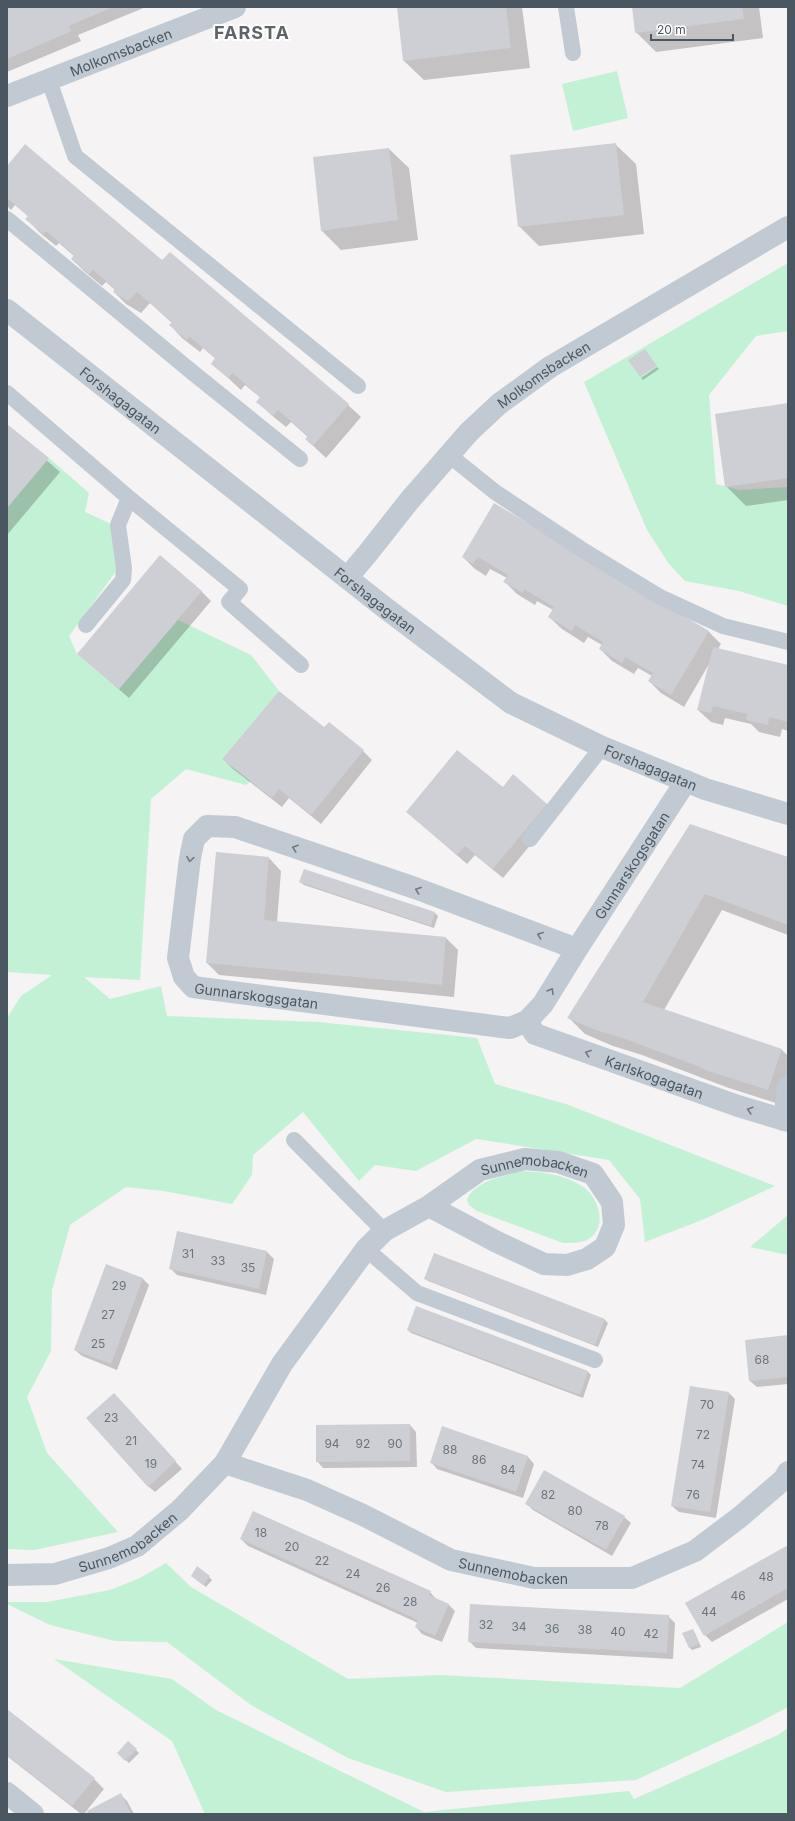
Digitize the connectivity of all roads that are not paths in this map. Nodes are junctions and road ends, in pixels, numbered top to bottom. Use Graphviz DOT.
graph roads {
  1 [pos="235,7"];
  2 [pos="566,7"];
  3 [pos="573,53"];
  4 [pos="48,80"];
  5 [pos="7,96"];
  6 [pos="7,219"];
  7 [pos="788,227"];
  8 [pos="7,310"];
  9 [pos="358,386"];
  10 [pos="7,393"];
  11 [pos="449,455"];
  12 [pos="300,459"];
  13 [pos="129,498"];
  14 [pos="346,578"];
  15 [pos="86,625"];
  16 [pos="788,642"];
  17 [pos="301,665"];
  18 [pos="602,747"];
  19 [pos="686,781"];
  20 [pos="788,814"];
  21 [pos="530,839"];
  22 [pos="577,949"];
  23 [pos="527,1022"];
  24 [pos="788,1088"];
  25 [pos="786,1120"];
  26 [pos="294,1140"];
  27 [pos="428,1206"];
  28 [pos="384,1231"];
  29 [pos="366,1249"];
  30 [pos="595,1360"];
  31 [pos="225,1463"];
  32 [pos="788,1472"];
  33 [pos="7,1575"];
  34 [pos="7,1793"];
  35 [pos="33,1814"];
  1 -- 4 [label="street, Molkomsbacken"];
  2 -- 3 [label="lane"];
  4 -- 5 [label="street, Molkomsbacken"];
  4 -- 9 [label="lane"];
  6 -- 12 [label="lane"];
  7 -- 11 [label="street, Molkomsbacken"];
  8 -- 14 [label="street, Forshagagatan"];
  10 -- 13 [label="lane"];
  11 -- 14 [label="street, Molkomsbacken"];
  11 -- 16 [label="lane"];
  13 -- 15 [label="lane"];
  13 -- 17 [label="lane"];
  14 -- 18 [label="street, Forshagagatan"];
  18 -- 19 [label="street, Forshagagatan"];
  18 -- 21 [label="lane"];
  19 -- 20 [label="street, Forshagagatan"];
  19 -- 22 [label="street, Gunnarskogsgatan"];
  23 -- 22 [label="street, Gunnarskogsgatan, one-way"];
  22 -- 23 [label="street, Gunnarskogsgatan, one-way"];
  25 -- 23 [label="street, Karlskogagatan, one-way"];
  24 -- 25 [label="street"];
  26 -- 28 [label="lane"];
  27 -- 27 [label="street, Sunnemobacken"];
  27 -- 28 [label="street, Sunnemobacken"];
  28 -- 29 [label="street, Sunnemobacken"];
  29 -- 30 [label="lane"];
  29 -- 31 [label="street, Sunnemobacken"];
  31 -- 32 [label="street, Sunnemobacken"];
  31 -- 33 [label="street, Sunnemobacken"];
  34 -- 35 [label="street"];
}
